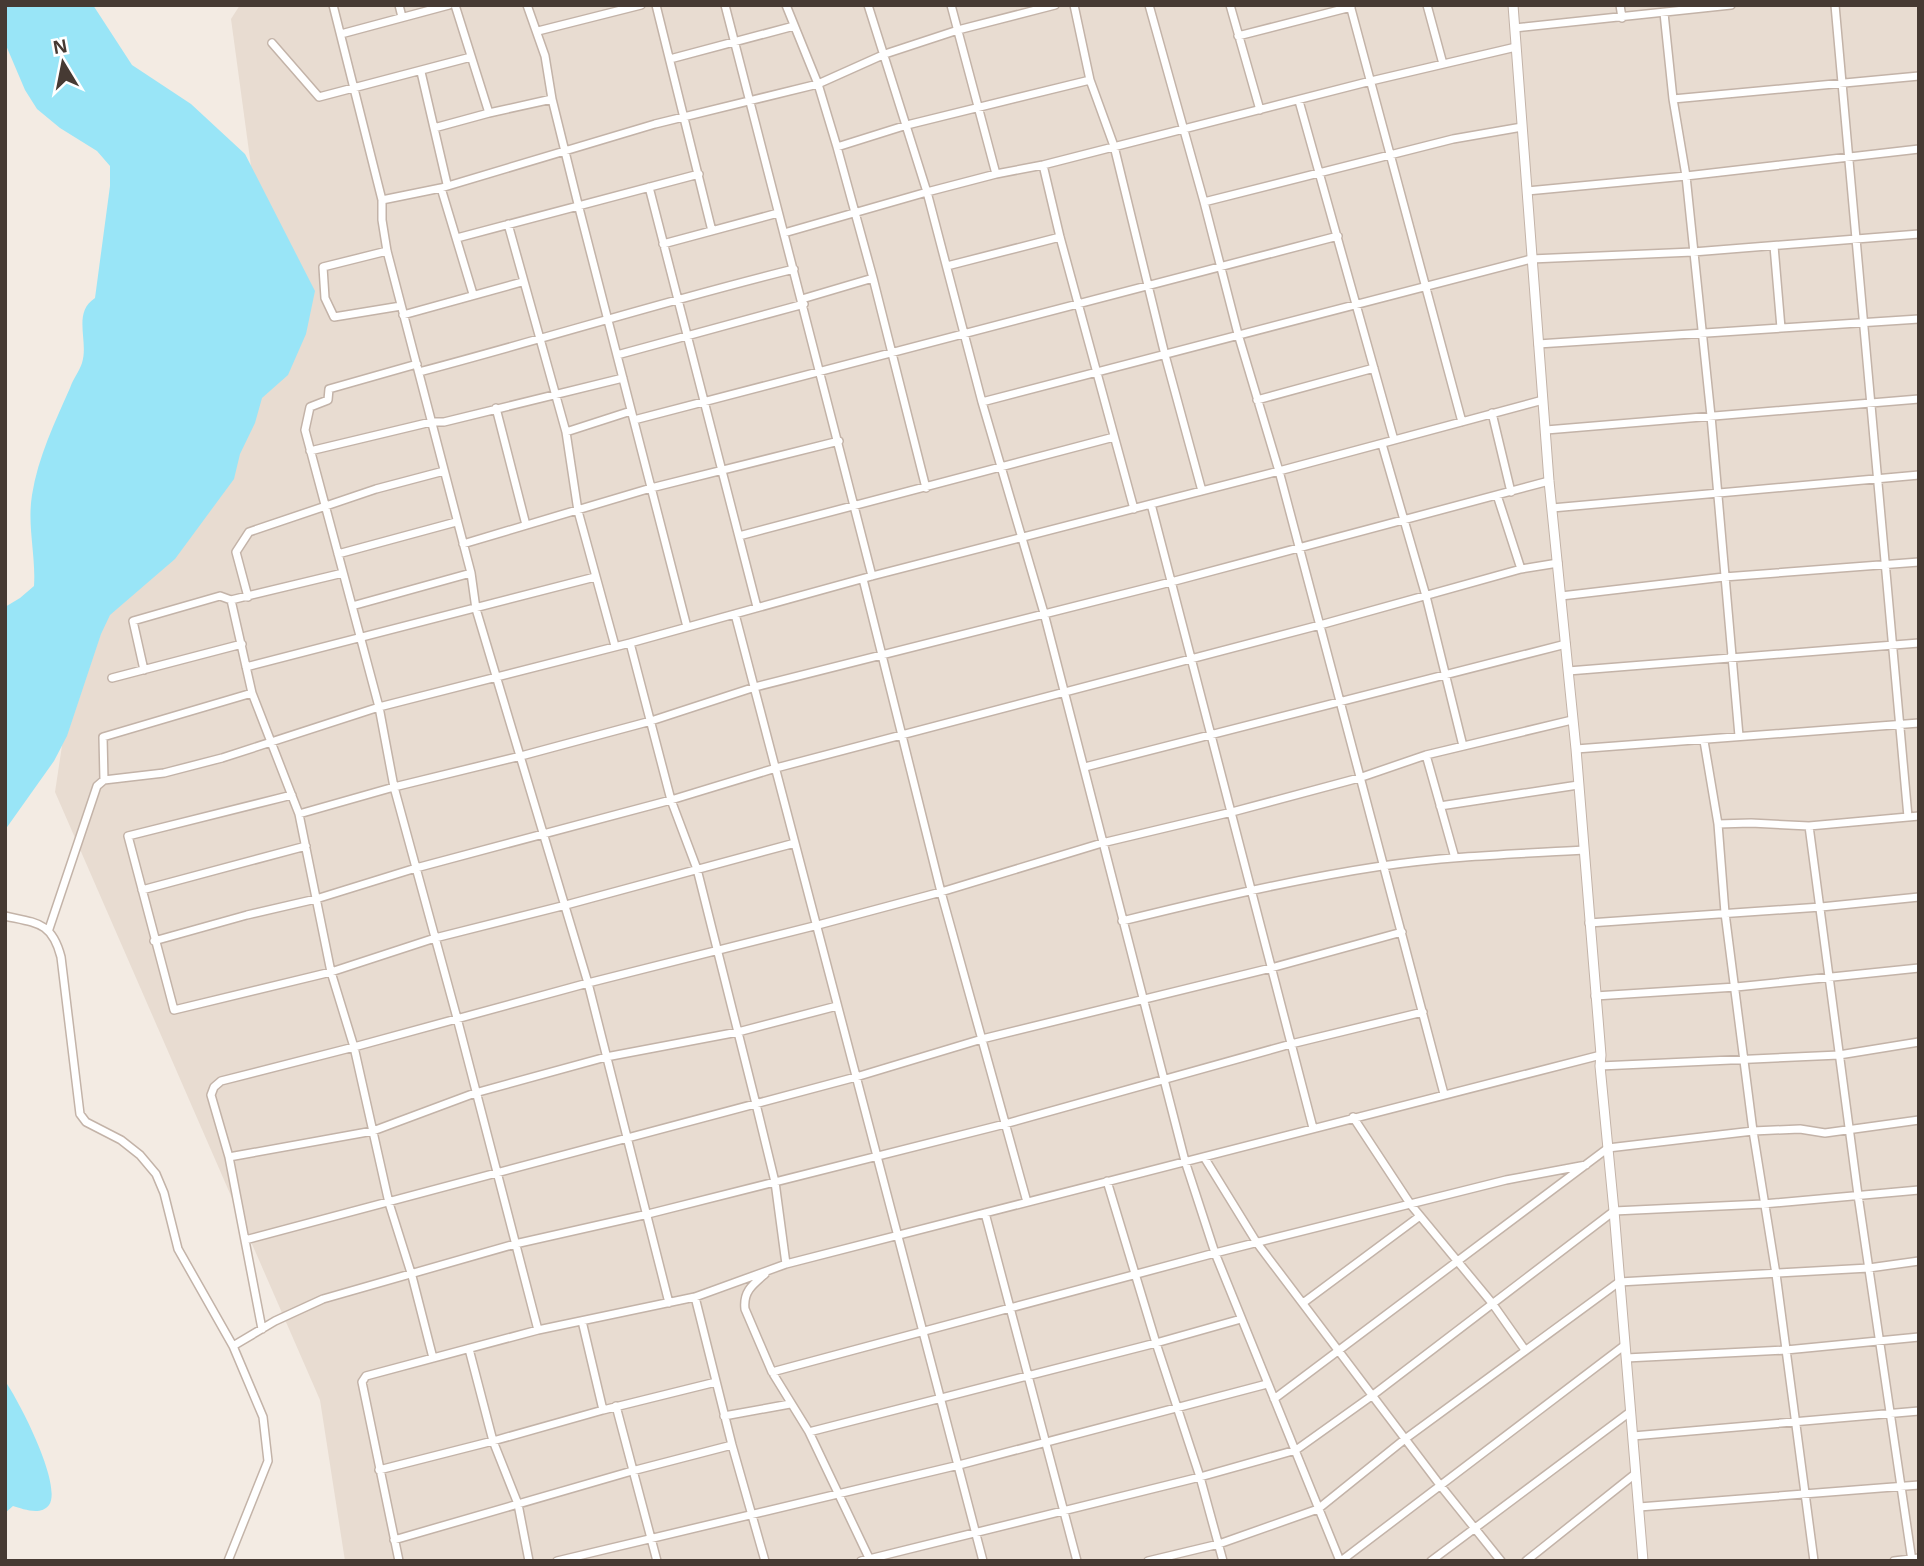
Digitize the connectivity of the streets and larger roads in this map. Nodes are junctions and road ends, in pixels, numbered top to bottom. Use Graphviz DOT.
graph roads {
  1 [pos="333,5"];
  2 [pos="399,5"];
  3 [pos="449,5"];
  4 [pos="455,5"];
  5 [pos="527,5"];
  6 [pos="641,5"];
  7 [pos="656,5"];
  8 [pos="725,5"];
  9 [pos="786,5"];
  10 [pos="868,5"];
  11 [pos="951,5"];
  12 [pos="1055,5"];
  13 [pos="1074,5"];
  14 [pos="1149,5"];
  15 [pos="1230,5"];
  16 [pos="1427,5"];
  17 [pos="1513,5"];
  18 [pos="1620,5"];
  19 [pos="1731,5"];
  20 [pos="1835,5"];
  21 [pos="1350,6"];
  22 [pos="1697,7"];
  23 [pos="1664,13"];
  24 [pos="402,18"];
  25 [pos="1622,18"];
  26 [pos="794,26"];
  27 [pos="1515,28"];
  28 [pos="958,30"];
  29 [pos="538,31"];
  30 [pos="341,34"];
  31 [pos="1238,36"];
  32 [pos="736,42"];
  33 [pos="272,43"];
  34 [pos="1516,47"];
  35 [pos="885,54"];
  36 [pos="471,57"];
  37 [pos="670,59"];
  38 [pos="1443,64"];
  39 [pos="421,72"];
  40 [pos="1919,76"];
  41 [pos="1090,80"];
  42 [pos="1371,81"];
  43 [pos="1844,83"];
  44 [pos="818,84"];
  45 [pos="354,88"];
  46 [pos="552,99"];
  47 [pos="1673,99"];
  48 [pos="750,100"];
  49 [pos="1299,101"];
  50 [pos="979,108"];
  51 [pos="1261,110"];
  52 [pos="489,113"];
  53 [pos="685,116"];
  54 [pos="907,125"];
  55 [pos="1522,127"];
  56 [pos="434,128"];
  57 [pos="1184,129"];
  58 [pos="1114,146"];
  59 [pos="837,147"];
  60 [pos="565,149"];
  61 [pos="1919,149"];
  62 [pos="1391,154"];
  63 [pos="1850,156"];
  64 [pos="1043,165"];
  65 [pos="1318,172"];
  66 [pos="698,174"];
  67 [pos="996,174"];
  68 [pos="1686,176"];
  69 [pos="444,186"];
  70 [pos="649,187"];
  71 [pos="1527,191"];
  72 [pos="927,192"];
  73 [pos="382,200"];
  74 [pos="1204,201"];
  75 [pos="578,204"];
  76 [pos="855,212"];
  77 [pos="778,213"];
  78 [pos="508,224"];
  79 [pos="712,231"];
  80 [pos="784,233"];
  81 [pos="1919,234"];
  82 [pos="1338,236"];
  83 [pos="457,237"];
  84 [pos="1060,237"];
  85 [pos="1857,241"];
  86 [pos="663,244"];
  87 [pos="1774,246"];
  88 [pos="387,251"];
  89 [pos="1693,252"];
  90 [pos="1531,259"];
  91 [pos="1220,265"];
  92 [pos="947,266"];
  93 [pos="794,269"];
  94 [pos="873,278"];
  95 [pos="522,282"];
  96 [pos="1424,286"];
  97 [pos="1147,287"];
  98 [pos="473,294"];
  99 [pos="677,298"];
  100 [pos="803,301"];
  101 [pos="1356,304"];
  102 [pos="1079,305"];
  103 [pos="402,310"];
  104 [pos="1919,319"];
  105 [pos="607,320"];
  106 [pos="1864,322"];
  107 [pos="1781,328"];
  108 [pos="1702,332"];
  109 [pos="965,334"];
  110 [pos="1238,334"];
  111 [pos="687,336"];
  112 [pos="540,340"];
  113 [pos="1538,344"];
  114 [pos="892,352"];
  115 [pos="617,355"];
  116 [pos="1165,355"];
  117 [pos="418,368"];
  118 [pos="1374,368"];
  119 [pos="822,372"];
  120 [pos="1097,373"];
  121 [pos="624,378"];
  122 [pos="555,395"];
  123 [pos="1919,399"];
  124 [pos="1257,400"];
  125 [pos="1543,400"];
  126 [pos="705,402"];
  127 [pos="982,402"];
  128 [pos="1870,402"];
  129 [pos="496,408"];
  130 [pos="631,411"];
  131 [pos="1492,413"];
  132 [pos="1711,416"];
  133 [pos="634,420"];
  134 [pos="431,422"];
  135 [pos="1462,422"];
  136 [pos="1546,430"];
  137 [pos="566,432"];
  138 [pos="1114,437"];
  139 [pos="1394,440"];
  140 [pos="839,441"];
  141 [pos="1382,444"];
  142 [pos="310,451"];
  143 [pos="1002,468"];
  144 [pos="722,470"];
  145 [pos="444,471"];
  146 [pos="1279,471"];
  147 [pos="1919,475"];
  148 [pos="1879,479"];
  149 [pos="1549,481"];
  150 [pos="651,488"];
  151 [pos="926,488"];
  152 [pos="1202,491"];
  153 [pos="1511,492"];
  154 [pos="1718,494"];
  155 [pos="1497,495"];
  156 [pos="1151,504"];
  157 [pos="854,505"];
  158 [pos="324,506"];
  159 [pos="1552,508"];
  160 [pos="1134,509"];
  161 [pos="578,511"];
  162 [pos="1404,519"];
  163 [pos="456,522"];
  164 [pos="526,525"];
  165 [pos="739,536"];
  166 [pos="1023,538"];
  167 [pos="463,544"];
  168 [pos="1299,547"];
  169 [pos="338,554"];
  170 [pos="1919,562"];
  171 [pos="1558,563"];
  172 [pos="1885,564"];
  173 [pos="1521,569"];
  174 [pos="343,573"];
  175 [pos="471,573"];
  176 [pos="872,576"];
  177 [pos="595,577"];
  178 [pos="1724,577"];
  179 [pos="863,579"];
  180 [pos="1171,582"];
  181 [pos="1426,596"];
  182 [pos="1561,596"];
  183 [pos="248,597"];
  184 [pos="231,600"];
  185 [pos="352,606"];
  186 [pos="757,607"];
  187 [pos="476,609"];
  188 [pos="1044,612"];
  189 [pos="735,614"];
  190 [pos="1320,625"];
  191 [pos="687,626"];
  192 [pos="361,638"];
  193 [pos="630,643"];
  194 [pos="1919,643"];
  195 [pos="242,644"];
  196 [pos="1566,644"];
  197 [pos="1892,645"];
  198 [pos="615,646"];
  199 [pos="883,654"];
  200 [pos="1190,658"];
  201 [pos="1731,658"];
  202 [pos="246,667"];
  203 [pos="144,670"];
  204 [pos="1568,671"];
  205 [pos="1446,675"];
  206 [pos="112,678"];
  207 [pos="498,678"];
  208 [pos="755,687"];
  209 [pos="1064,692"];
  210 [pos="252,693"];
  211 [pos="1340,702"];
  212 [pos="379,707"];
  213 [pos="1572,720"];
  214 [pos="651,721"];
  215 [pos="1919,723"];
  216 [pos="1900,725"];
  217 [pos="902,735"];
  218 [pos="1211,736"];
  219 [pos="1739,736"];
  220 [pos="1704,741"];
  221 [pos="272,742"];
  222 [pos="1463,746"];
  223 [pos="1576,749"];
  224 [pos="1426,755"];
  225 [pos="521,756"];
  226 [pos="1085,767"];
  227 [pos="776,768"];
  228 [pos="1359,778"];
  229 [pos="104,780"];
  230 [pos="1578,785"];
  231 [pos="394,787"];
  232 [pos="292,795"];
  233 [pos="671,800"];
  234 [pos="1440,806"];
  235 [pos="1232,812"];
  236 [pos="299,814"];
  237 [pos="1919,816"];
  238 [pos="1908,817"];
  239 [pos="1718,824"];
  240 [pos="1809,826"];
  241 [pos="542,833"];
  242 [pos="1102,842"];
  243 [pos="795,843"];
  244 [pos="306,846"];
  245 [pos="1584,850"];
  246 [pos="1455,858"];
  247 [pos="1382,866"];
  248 [pos="416,869"];
  249 [pos="697,869"];
  250 [pos="142,890"];
  251 [pos="1251,890"];
  252 [pos="941,892"];
  253 [pos="1919,897"];
  254 [pos="316,899"];
  255 [pos="566,905"];
  256 [pos="1821,906"];
  257 [pos="1725,913"];
  258 [pos="5,916"];
  259 [pos="1122,921"];
  260 [pos="1589,923"];
  261 [pos="818,925"];
  262 [pos="49,929"];
  263 [pos="1402,932"];
  264 [pos="435,937"];
  265 [pos="154,941"];
  266 [pos="718,950"];
  267 [pos="1271,968"];
  268 [pos="1919,968"];
  269 [pos="331,972"];
  270 [pos="1830,977"];
  271 [pos="588,983"];
  272 [pos="1736,987"];
  273 [pos="1595,996"];
  274 [pos="1142,1000"];
  275 [pos="837,1006"];
  276 [pos="1423,1012"];
  277 [pos="457,1018"];
  278 [pos="738,1032"];
  279 [pos="982,1039"];
  280 [pos="1919,1042"];
  281 [pos="1291,1044"];
  282 [pos="354,1047"];
  283 [pos="1601,1055"];
  284 [pos="1839,1055"];
  285 [pos="606,1057"];
  286 [pos="1744,1059"];
  287 [pos="1600,1066"];
  288 [pos="856,1077"];
  289 [pos="1163,1081"];
  290 [pos="475,1093"];
  291 [pos="1444,1094"];
  292 [pos="756,1104"];
  293 [pos="1353,1117"];
  294 [pos="1919,1120"];
  295 [pos="1006,1124"];
  296 [pos="1312,1128"];
  297 [pos="1851,1130"];
  298 [pos="373,1131"];
  299 [pos="1753,1131"];
  300 [pos="628,1139"];
  301 [pos="1608,1148"];
  302 [pos="877,1156"];
  303 [pos="229,1157"];
  304 [pos="1204,1157"];
  305 [pos="1185,1161"];
  306 [pos="1586,1165"];
  307 [pos="496,1173"];
  308 [pos="1107,1181"];
  309 [pos="775,1182"];
  310 [pos="1919,1190"];
  311 [pos="1858,1195"];
  312 [pos="1027,1202"];
  313 [pos="389,1203"];
  314 [pos="1763,1204"];
  315 [pos="1411,1205"];
  316 [pos="1614,1211"];
  317 [pos="985,1213"];
  318 [pos="648,1214"];
  319 [pos="1420,1216"];
  320 [pos="899,1236"];
  321 [pos="245,1240"];
  322 [pos="1257,1243"];
  323 [pos="515,1244"];
  324 [pos="1215,1253"];
  325 [pos="1919,1261"];
  326 [pos="1456,1262"];
  327 [pos="786,1264"];
  328 [pos="1869,1268"];
  329 [pos="768,1271"];
  330 [pos="1776,1274"];
  331 [pos="412,1276"];
  332 [pos="1136,1276"];
  333 [pos="1619,1282"];
  334 [pos="695,1297"];
  335 [pos="669,1303"];
  336 [pos="1303,1303"];
  337 [pos="1492,1303"];
  338 [pos="1012,1308"];
  339 [pos="1241,1319"];
  340 [pos="582,1321"];
  341 [pos="262,1329"];
  342 [pos="538,1330"];
  343 [pos="923,1331"];
  344 [pos="1919,1337"];
  345 [pos="1880,1342"];
  346 [pos="1156,1343"];
  347 [pos="1625,1345"];
  348 [pos="233,1346"];
  349 [pos="469,1349"];
  350 [pos="1338,1350"];
  351 [pos="1525,1350"];
  352 [pos="1786,1350"];
  353 [pos="433,1358"];
  354 [pos="1626,1358"];
  355 [pos="772,1372"];
  356 [pos="1029,1376"];
  357 [pos="716,1382"];
  358 [pos="1267,1384"];
  359 [pos="1373,1395"];
  360 [pos="941,1399"];
  361 [pos="1274,1399"];
  362 [pos="790,1404"];
  363 [pos="616,1406"];
  364 [pos="1177,1409"];
  365 [pos="603,1410"];
  366 [pos="1919,1411"];
  367 [pos="1630,1412"];
  368 [pos="1891,1414"];
  369 [pos="724,1416"];
  370 [pos="1795,1421"];
  371 [pos="808,1432"];
  372 [pos="1633,1436"];
  373 [pos="1405,1439"];
  374 [pos="493,1441"];
  375 [pos="1046,1441"];
  376 [pos="732,1445"];
  377 [pos="1296,1450"];
  378 [pos="959,1465"];
  379 [pos="379,1470"];
  380 [pos="632,1471"];
  381 [pos="1636,1474"];
  382 [pos="1200,1476"];
  383 [pos="1440,1485"];
  384 [pos="1919,1485"];
  385 [pos="1900,1486"];
  386 [pos="837,1493"];
  387 [pos="1805,1494"];
  388 [pos="518,1504"];
  389 [pos="1639,1507"];
  390 [pos="1318,1509"];
  391 [pos="1063,1511"];
  392 [pos="753,1514"];
  393 [pos="1474,1528"];
  394 [pos="976,1533"];
  395 [pos="394,1540"];
  396 [pos="650,1540"];
  397 [pos="1219,1544"];
  398 [pos="1914,1559"];
  399 [pos="867,1560"];
  400 [pos="1642,1560"];
  401 [pos="228,1561"];
  402 [pos="399,1561"];
  403 [pos="529,1561"];
  404 [pos="557,1561"];
  405 [pos="656,1561"];
  406 [pos="765,1561"];
  407 [pos="982,1561"];
  408 [pos="1077,1561"];
  409 [pos="1148,1561"];
  410 [pos="1223,1561"];
  411 [pos="1340,1561"];
  412 [pos="1431,1561"];
  413 [pos="1501,1561"];
  414 [pos="1526,1561"];
  415 [pos="1814,1561"];
  416 [pos="1894,1561"];
  1 -- 30 [label="street"];
  2 -- 24 [label="street"];
  3 -- 24 [label="street"];
  4 -- 36 [label="street"];
  5 -- 29 [label="street"];
  6 -- 29 [label="street"];
  7 -- 37 [label="street"];
  8 -- 32 [label="street"];
  9 -- 26 [label="street"];
  10 -- 35 [label="street"];
  11 -- 28 [label="street"];
  12 -- 28 [label="street"];
  13 -- 41 [label="street"];
  14 -- 57 [label="street"];
  15 -- 31 [label="street"];
  16 -- 38 [label="street"];
  17 -- 27 [label="street"];
  18 -- 25 [label="street"];
  19 -- 22 [label="street"];
  20 -- 43 [label="street"];
  21 -- 31 [label="street"];
  21 -- 42 [label="street"];
  22 -- 23 [label="street"];
  23 -- 25 [label="street"];
  23 -- 47 [label="street"];
  24 -- 30 [label="street"];
  25 -- 27 [label="street"];
  26 -- 32 [label="street"];
  26 -- 44 [label="street"];
  27 -- 34 [label="street"];
  28 -- 35 [label="street"];
  28 -- 50 [label="street"];
  29 -- 46 [label="street"];
  30 -- 45 [label="street"];
  31 -- 51 [label="street"];
  32 -- 37 [label="street"];
  32 -- 48 [label="street"];
  33 -- 45 [label="street"];
  34 -- 38 [label="street"];
  34 -- 55 [label="street"];
  35 -- 44 [label="street"];
  35 -- 54 [label="street"];
  36 -- 39 [label="street"];
  36 -- 52 [label="street"];
  37 -- 53 [label="street"];
  38 -- 42 [label="street"];
  39 -- 45 [label="street"];
  39 -- 56 [label="street"];
  40 -- 43 [label="street"];
  41 -- 50 [label="street"];
  41 -- 58 [label="street"];
  42 -- 49 [label="street"];
  42 -- 62 [label="street"];
  43 -- 47 [label="street"];
  43 -- 63 [label="street"];
  44 -- 48 [label="street"];
  44 -- 59 [label="street"];
  45 -- 73 [label="street"];
  46 -- 52 [label="street"];
  46 -- 60 [label="street"];
  47 -- 68 [label="street"];
  48 -- 53 [label="street"];
  48 -- 77 [label="street"];
  49 -- 51 [label="street"];
  49 -- 65 [label="street"];
  50 -- 54 [label="street"];
  50 -- 67 [label="street"];
  51 -- 57 [label="street"];
  52 -- 56 [label="street"];
  53 -- 60 [label="street"];
  53 -- 66 [label="street"];
  54 -- 59 [label="street"];
  54 -- 72 [label="street"];
  55 -- 62 [label="street"];
  55 -- 71 [label="street"];
  56 -- 69 [label="street"];
  57 -- 58 [label="street"];
  57 -- 74 [label="street"];
  58 -- 64 [label="street"];
  58 -- 97 [label="street"];
  59 -- 76 [label="street"];
  60 -- 69 [label="street"];
  60 -- 75 [label="street"];
  61 -- 63 [label="street"];
  62 -- 65 [label="street"];
  62 -- 96 [label="street"];
  63 -- 68 [label="street"];
  63 -- 85 [label="street"];
  64 -- 67 [label="street"];
  64 -- 84 [label="street"];
  65 -- 74 [label="street"];
  65 -- 82 [label="street"];
  66 -- 70 [label="street"];
  66 -- 79 [label="street"];
  67 -- 72 [label="street"];
  68 -- 71 [label="street"];
  68 -- 89 [label="street"];
  69 -- 73 [label="street"];
  69 -- 83 [label="street"];
  70 -- 75 [label="street"];
  70 -- 86 [label="street"];
  71 -- 90 [label="street"];
  72 -- 76 [label="street"];
  72 -- 92 [label="street"];
  73 -- 88 [label="street"];
  74 -- 91 [label="street"];
  75 -- 78 [label="street"];
  75 -- 105 [label="street"];
  76 -- 80 [label="street"];
  76 -- 94 [label="street"];
  77 -- 79 [label="street"];
  77 -- 80 [label="street"];
  78 -- 83 [label="street"];
  78 -- 95 [label="street"];
  79 -- 86 [label="street"];
  80 -- 93 [label="street"];
  81 -- 85 [label="street"];
  82 -- 91 [label="street"];
  82 -- 101 [label="street"];
  83 -- 98 [label="street"];
  84 -- 92 [label="street"];
  84 -- 102 [label="street"];
  85 -- 87 [label="street"];
  85 -- 106 [label="street"];
  86 -- 99 [label="street"];
  87 -- 89 [label="street"];
  87 -- 107 [label="street"];
  88 -- 103 [label="street"];
  88 -- 103 [label="street"];
  89 -- 90 [label="street"];
  89 -- 108 [label="street"];
  90 -- 96 [label="street"];
  90 -- 113 [label="street"];
  91 -- 97 [label="street"];
  91 -- 110 [label="street"];
  92 -- 109 [label="street"];
  93 -- 99 [label="street"];
  93 -- 100 [label="street"];
  94 -- 100 [label="street"];
  94 -- 114 [label="street"];
  95 -- 98 [label="street"];
  95 -- 112 [label="street"];
  96 -- 101 [label="street"];
  96 -- 135 [label="street"];
  97 -- 102 [label="street"];
  97 -- 116 [label="street"];
  98 -- 103 [label="street"];
  99 -- 105 [label="street"];
  99 -- 111 [label="street"];
  100 -- 111 [label="street"];
  100 -- 119 [label="street"];
  101 -- 110 [label="street"];
  101 -- 118 [label="street"];
  102 -- 109 [label="street"];
  102 -- 120 [label="street"];
  103 -- 117 [label="street"];
  104 -- 106 [label="street"];
  105 -- 112 [label="street"];
  105 -- 115 [label="street"];
  106 -- 107 [label="street"];
  106 -- 128 [label="street"];
  107 -- 108 [label="street"];
  108 -- 113 [label="street"];
  108 -- 132 [label="street"];
  109 -- 114 [label="street"];
  109 -- 127 [label="street"];
  110 -- 116 [label="street"];
  110 -- 124 [label="street"];
  111 -- 115 [label="street"];
  111 -- 126 [label="street"];
  112 -- 117 [label="street"];
  112 -- 122 [label="street"];
  113 -- 125 [label="street"];
  114 -- 119 [label="street"];
  114 -- 151 [label="street"];
  115 -- 121 [label="street"];
  116 -- 120 [label="street"];
  116 -- 152 [label="street"];
  117 -- 134 [label="street"];
  117 -- 142 [label="street"];
  118 -- 124 [label="street"];
  118 -- 139 [label="street"];
  119 -- 126 [label="street"];
  119 -- 140 [label="street"];
  120 -- 127 [label="street"];
  120 -- 138 [label="street"];
  121 -- 122 [label="street"];
  121 -- 130 [label="street"];
  122 -- 129 [label="street"];
  122 -- 137 [label="street"];
  123 -- 128 [label="street"];
  124 -- 146 [label="street"];
  125 -- 131 [label="street"];
  125 -- 136 [label="street"];
  126 -- 133 [label="street"];
  126 -- 144 [label="street"];
  127 -- 143 [label="street"];
  128 -- 132 [label="street"];
  128 -- 148 [label="street"];
  129 -- 134 [label="street"];
  129 -- 164 [label="street"];
  130 -- 133 [label="street"];
  130 -- 137 [label="street"];
  131 -- 135 [label="street"];
  131 -- 153 [label="street"];
  132 -- 136 [label="street"];
  132 -- 154 [label="street"];
  133 -- 150 [label="street"];
  134 -- 142 [label="street"];
  134 -- 145 [label="street"];
  135 -- 139 [label="street"];
  136 -- 149 [label="street"];
  137 -- 161 [label="street"];
  138 -- 143 [label="street"];
  138 -- 160 [label="street"];
  139 -- 141 [label="street"];
  140 -- 144 [label="street"];
  140 -- 157 [label="street"];
  141 -- 146 [label="street"];
  141 -- 162 [label="street"];
  142 -- 158 [label="street"];
  143 -- 151 [label="street"];
  143 -- 166 [label="street"];
  144 -- 150 [label="street"];
  144 -- 165 [label="street"];
  145 -- 158 [label="street"];
  145 -- 163 [label="street"];
  146 -- 152 [label="street"];
  146 -- 168 [label="street"];
  147 -- 148 [label="street"];
  148 -- 154 [label="street"];
  148 -- 172 [label="street"];
  149 -- 153 [label="street"];
  149 -- 159 [label="street"];
  150 -- 161 [label="street"];
  150 -- 191 [label="street"];
  151 -- 157 [label="street"];
  152 -- 156 [label="street"];
  153 -- 155 [label="street"];
  154 -- 159 [label="street"];
  154 -- 178 [label="street"];
  155 -- 162 [label="street"];
  155 -- 173 [label="street"];
  156 -- 160 [label="street"];
  156 -- 180 [label="street"];
  157 -- 165 [label="street"];
  157 -- 176 [label="street"];
  158 -- 169 [label="street"];
  158 -- 183 [label="street"];
  159 -- 171 [label="street"];
  160 -- 166 [label="street"];
  161 -- 164 [label="street"];
  161 -- 177 [label="street"];
  162 -- 168 [label="street"];
  162 -- 181 [label="street"];
  163 -- 167 [label="street"];
  163 -- 169 [label="street"];
  164 -- 167 [label="street"];
  165 -- 186 [label="street"];
  166 -- 176 [label="street"];
  166 -- 188 [label="street"];
  167 -- 175 [label="street"];
  168 -- 180 [label="street"];
  168 -- 190 [label="street"];
  169 -- 174 [label="street"];
  170 -- 172 [label="street"];
  171 -- 173 [label="street"];
  171 -- 182 [label="street"];
  172 -- 178 [label="street"];
  172 -- 197 [label="street"];
  173 -- 181 [label="street"];
  174 -- 183 [label="street"];
  174 -- 185 [label="street"];
  175 -- 185 [label="street"];
  175 -- 187 [label="street"];
  176 -- 179 [label="street"];
  177 -- 187 [label="street"];
  177 -- 198 [label="street"];
  178 -- 182 [label="street"];
  178 -- 201 [label="street"];
  179 -- 186 [label="street"];
  179 -- 199 [label="street"];
  180 -- 188 [label="street"];
  180 -- 200 [label="street"];
  181 -- 190 [label="street"];
  181 -- 205 [label="street"];
  182 -- 196 [label="street"];
  183 -- 184 [label="street"];
  184 -- 195 [label="street"];
  184 -- 203 [label="street"];
  185 -- 192 [label="street"];
  186 -- 189 [label="street"];
  187 -- 192 [label="street"];
  187 -- 207 [label="street"];
  188 -- 199 [label="street"];
  188 -- 209 [label="street"];
  189 -- 191 [label="street"];
  189 -- 208 [label="street"];
  190 -- 200 [label="street"];
  190 -- 211 [label="street"];
  191 -- 193 [label="street"];
  192 -- 202 [label="street"];
  192 -- 212 [label="street"];
  193 -- 198 [label="street"];
  193 -- 214 [label="street"];
  194 -- 197 [label="street"];
  195 -- 202 [label="street"];
  195 -- 203 [label="street"];
  196 -- 204 [label="street"];
  196 -- 205 [label="street"];
  197 -- 201 [label="street"];
  197 -- 216 [label="street"];
  198 -- 207 [label="street"];
  199 -- 208 [label="street"];
  199 -- 217 [label="street"];
  200 -- 209 [label="street"];
  200 -- 218 [label="street"];
  201 -- 204 [label="street"];
  201 -- 219 [label="street"];
  202 -- 210 [label="street"];
  203 -- 206 [label="street"];
  204 -- 213 [label="street"];
  205 -- 211 [label="street"];
  205 -- 222 [label="street"];
  207 -- 212 [label="street"];
  207 -- 225 [label="street"];
  208 -- 214 [label="street"];
  208 -- 227 [label="street"];
  209 -- 217 [label="street"];
  209 -- 226 [label="street"];
  210 -- 221 [label="street"];
  210 -- 229 [label="street"];
  211 -- 218 [label="street"];
  211 -- 228 [label="street"];
  212 -- 221 [label="street"];
  212 -- 231 [label="street"];
  213 -- 222 [label="street"];
  213 -- 223 [label="street"];
  214 -- 225 [label="street"];
  214 -- 233 [label="street"];
  215 -- 216 [label="street"];
  216 -- 219 [label="street"];
  216 -- 238 [label="street"];
  217 -- 227 [label="street"];
  217 -- 252 [label="street"];
  218 -- 226 [label="street"];
  218 -- 235 [label="street"];
  219 -- 220 [label="street"];
  220 -- 223 [label="street"];
  220 -- 239 [label="street"];
  221 -- 229 [label="street"];
  221 -- 232 [label="street"];
  222 -- 224 [label="street"];
  223 -- 230 [label="street"];
  224 -- 228 [label="street"];
  224 -- 234 [label="street"];
  225 -- 231 [label="street"];
  225 -- 241 [label="street"];
  226 -- 242 [label="street"];
  227 -- 233 [label="street"];
  227 -- 243 [label="street"];
  228 -- 235 [label="street"];
  228 -- 247 [label="street"];
  229 -- 262 [label="street"];
  230 -- 234 [label="street"];
  230 -- 245 [label="street"];
  231 -- 236 [label="street"];
  231 -- 248 [label="street"];
  232 -- 236 [label="street"];
  232 -- 250 [label="street"];
  233 -- 241 [label="street"];
  233 -- 249 [label="street"];
  234 -- 246 [label="street"];
  235 -- 242 [label="street"];
  235 -- 251 [label="street"];
  236 -- 244 [label="street"];
  237 -- 238 [label="street"];
  238 -- 240 [label="street"];
  239 -- 240 [label="street"];
  239 -- 257 [label="street"];
  240 -- 256 [label="street"];
  241 -- 248 [label="street"];
  241 -- 255 [label="street"];
  242 -- 252 [label="street"];
  242 -- 259 [label="street"];
  243 -- 249 [label="street"];
  243 -- 261 [label="street"];
  244 -- 250 [label="street"];
  244 -- 254 [label="street"];
  245 -- 246 [label="street"];
  245 -- 260 [label="street"];
  246 -- 247 [label="street"];
  247 -- 251 [label="street"];
  247 -- 263 [label="street"];
  248 -- 254 [label="street"];
  248 -- 264 [label="street"];
  249 -- 255 [label="street"];
  249 -- 266 [label="street"];
  250 -- 265 [label="street"];
  251 -- 259 [label="street"];
  251 -- 267 [label="street"];
  252 -- 261 [label="street"];
  252 -- 279 [label="street"];
  253 -- 256 [label="street"];
  254 -- 265 [label="street"];
  254 -- 269 [label="street"];
  255 -- 264 [label="street"];
  255 -- 271 [label="street"];
  256 -- 257 [label="street"];
  256 -- 270 [label="street"];
  257 -- 260 [label="street"];
  257 -- 272 [label="street"];
  258 -- 262 [label="street"];
  259 -- 274 [label="street"];
  260 -- 273 [label="street"];
  261 -- 266 [label="street"];
  261 -- 275 [label="street"];
  262 -- 348 [label="street"];
  263 -- 267 [label="street"];
  263 -- 276 [label="street"];
  264 -- 269 [label="street"];
  264 -- 277 [label="street"];
  265 -- 269 [label="street"];
  266 -- 271 [label="street"];
  266 -- 278 [label="street"];
  267 -- 274 [label="street"];
  267 -- 281 [label="street"];
  268 -- 270 [label="street"];
  269 -- 282 [label="street"];
  270 -- 272 [label="street"];
  270 -- 284 [label="street"];
  271 -- 277 [label="street"];
  271 -- 285 [label="street"];
  272 -- 273 [label="street"];
  272 -- 286 [label="street"];
  273 -- 283 [label="street"];
  274 -- 279 [label="street"];
  274 -- 289 [label="street"];
  275 -- 278 [label="street"];
  275 -- 288 [label="street"];
  276 -- 281 [label="street"];
  276 -- 291 [label="street"];
  277 -- 282 [label="street"];
  277 -- 290 [label="street"];
  278 -- 285 [label="street"];
  278 -- 292 [label="street"];
  279 -- 288 [label="street"];
  279 -- 295 [label="street"];
  280 -- 284 [label="street"];
  281 -- 289 [label="street"];
  281 -- 296 [label="street"];
  282 -- 298 [label="street"];
  282 -- 303 [label="street"];
  283 -- 287 [label="street"];
  283 -- 291 [label="street"];
  284 -- 286 [label="street"];
  284 -- 297 [label="street"];
  285 -- 290 [label="street"];
  285 -- 300 [label="street"];
  286 -- 287 [label="street"];
  286 -- 299 [label="street"];
  287 -- 301 [label="street"];
  288 -- 292 [label="street"];
  288 -- 302 [label="street"];
  289 -- 295 [label="street"];
  289 -- 305 [label="street"];
  290 -- 298 [label="street"];
  290 -- 307 [label="street"];
  291 -- 293 [label="street"];
  292 -- 300 [label="street"];
  292 -- 309 [label="street"];
  293 -- 296 [label="street"];
  293 -- 315 [label="street"];
  294 -- 297 [label="street"];
  295 -- 302 [label="street"];
  295 -- 312 [label="street"];
  296 -- 304 [label="street"];
  297 -- 299 [label="street"];
  297 -- 311 [label="street"];
  298 -- 303 [label="street"];
  298 -- 313 [label="street"];
  299 -- 301 [label="street"];
  299 -- 314 [label="street"];
  300 -- 307 [label="street"];
  300 -- 318 [label="street"];
  301 -- 306 [label="street"];
  301 -- 316 [label="street"];
  302 -- 309 [label="street"];
  302 -- 320 [label="street"];
  303 -- 321 [label="street"];
  304 -- 305 [label="street"];
  304 -- 322 [label="street"];
  305 -- 308 [label="street"];
  305 -- 324 [label="street"];
  306 -- 315 [label="street"];
  306 -- 326 [label="street"];
  307 -- 313 [label="street"];
  307 -- 323 [label="street"];
  308 -- 312 [label="street"];
  308 -- 332 [label="street"];
  309 -- 318 [label="street"];
  309 -- 327 [label="street"];
  310 -- 311 [label="street"];
  311 -- 314 [label="street"];
  311 -- 328 [label="street"];
  312 -- 317 [label="street"];
  313 -- 321 [label="street"];
  313 -- 331 [label="street"];
  314 -- 316 [label="street"];
  314 -- 330 [label="street"];
  315 -- 319 [label="street"];
  315 -- 322 [label="street"];
  316 -- 333 [label="street"];
  316 -- 337 [label="street"];
  317 -- 320 [label="street"];
  317 -- 338 [label="street"];
  318 -- 323 [label="street"];
  318 -- 335 [label="street"];
  319 -- 326 [label="street"];
  319 -- 336 [label="street"];
  320 -- 327 [label="street"];
  320 -- 343 [label="street"];
  321 -- 341 [label="street"];
  322 -- 324 [label="street"];
  322 -- 336 [label="street"];
  323 -- 331 [label="street"];
  323 -- 342 [label="street"];
  324 -- 332 [label="street"];
  324 -- 339 [label="street"];
  325 -- 328 [label="street"];
  326 -- 337 [label="street"];
  326 -- 350 [label="street"];
  327 -- 329 [label="street"];
  328 -- 330 [label="street"];
  328 -- 345 [label="street"];
  329 -- 334 [label="street"];
  329 -- 355 [label="street"];
  330 -- 333 [label="street"];
  330 -- 352 [label="street"];
  331 -- 341 [label="street"];
  331 -- 353 [label="street"];
  332 -- 338 [label="street"];
  332 -- 346 [label="street"];
  333 -- 347 [label="street"];
  333 -- 351 [label="street"];
  334 -- 335 [label="street"];
  334 -- 357 [label="street"];
  335 -- 340 [label="street"];
  336 -- 350 [label="street"];
  337 -- 351 [label="street"];
  337 -- 359 [label="street"];
  338 -- 343 [label="street"];
  338 -- 356 [label="street"];
  339 -- 346 [label="street"];
  339 -- 358 [label="street"];
  340 -- 342 [label="street"];
  340 -- 365 [label="street"];
  341 -- 348 [label="street"];
  342 -- 349 [label="street"];
  343 -- 355 [label="street"];
  343 -- 360 [label="street"];
  344 -- 345 [label="street"];
  345 -- 352 [label="street"];
  345 -- 368 [label="street"];
  346 -- 356 [label="street"];
  346 -- 364 [label="street"];
  347 -- 354 [label="street"];
  347 -- 383 [label="street"];
  348 -- 401 [label="street"];
  349 -- 353 [label="street"];
  349 -- 374 [label="street"];
  350 -- 359 [label="street"];
  350 -- 361 [label="street"];
  351 -- 373 [label="street"];
  352 -- 354 [label="street"];
  352 -- 370 [label="street"];
  353 -- 379 [label="street"];
  354 -- 367 [label="street"];
  355 -- 362 [label="street"];
  356 -- 360 [label="street"];
  356 -- 375 [label="street"];
  357 -- 363 [label="street"];
  357 -- 369 [label="street"];
  358 -- 361 [label="street"];
  358 -- 364 [label="street"];
  359 -- 373 [label="street"];
  359 -- 377 [label="street"];
  360 -- 371 [label="street"];
  360 -- 378 [label="street"];
  361 -- 377 [label="street"];
  362 -- 369 [label="street"];
  362 -- 371 [label="street"];
  363 -- 365 [label="street"];
  363 -- 380 [label="street"];
  364 -- 375 [label="street"];
  364 -- 382 [label="street"];
  365 -- 374 [label="street"];
  366 -- 368 [label="street"];
  367 -- 372 [label="street"];
  367 -- 393 [label="street"];
  368 -- 370 [label="street"];
  368 -- 385 [label="street"];
  369 -- 376 [label="street"];
  370 -- 372 [label="street"];
  370 -- 387 [label="street"];
  371 -- 386 [label="street"];
  372 -- 381 [label="street"];
  373 -- 383 [label="street"];
  373 -- 390 [label="street"];
  374 -- 379 [label="street"];
  374 -- 388 [label="street"];
  375 -- 378 [label="street"];
  375 -- 391 [label="street"];
  376 -- 380 [label="street"];
  376 -- 392 [label="street"];
  377 -- 382 [label="street"];
  377 -- 390 [label="street"];
  378 -- 386 [label="street"];
  378 -- 394 [label="street"];
  379 -- 395 [label="street"];
  380 -- 388 [label="street"];
  380 -- 396 [label="street"];
  381 -- 389 [label="street"];
  381 -- 414 [label="street"];
  382 -- 391 [label="street"];
  382 -- 397 [label="street"];
  383 -- 393 [label="street"];
  383 -- 411 [label="street"];
  384 -- 385 [label="street"];
  385 -- 387 [label="street"];
  385 -- 398 [label="street"];
  386 -- 392 [label="street"];
  386 -- 399 [label="street"];
  387 -- 389 [label="street"];
  387 -- 415 [label="street"];
  388 -- 395 [label="street"];
  388 -- 403 [label="street"];
  389 -- 400 [label="street"];
  390 -- 397 [label="street"];
  390 -- 411 [label="street"];
  391 -- 394 [label="street"];
  391 -- 408 [label="street"];
  392 -- 396 [label="street"];
  392 -- 406 [label="street"];
  393 -- 412 [label="street"];
  393 -- 413 [label="street"];
  394 -- 399 [label="street"];
  394 -- 407 [label="street"];
  395 -- 402 [label="street"];
  396 -- 404 [label="street"];
  396 -- 405 [label="street"];
  397 -- 409 [label="street"];
  397 -- 410 [label="street"];
  398 -- 416 [label="street"];
}
